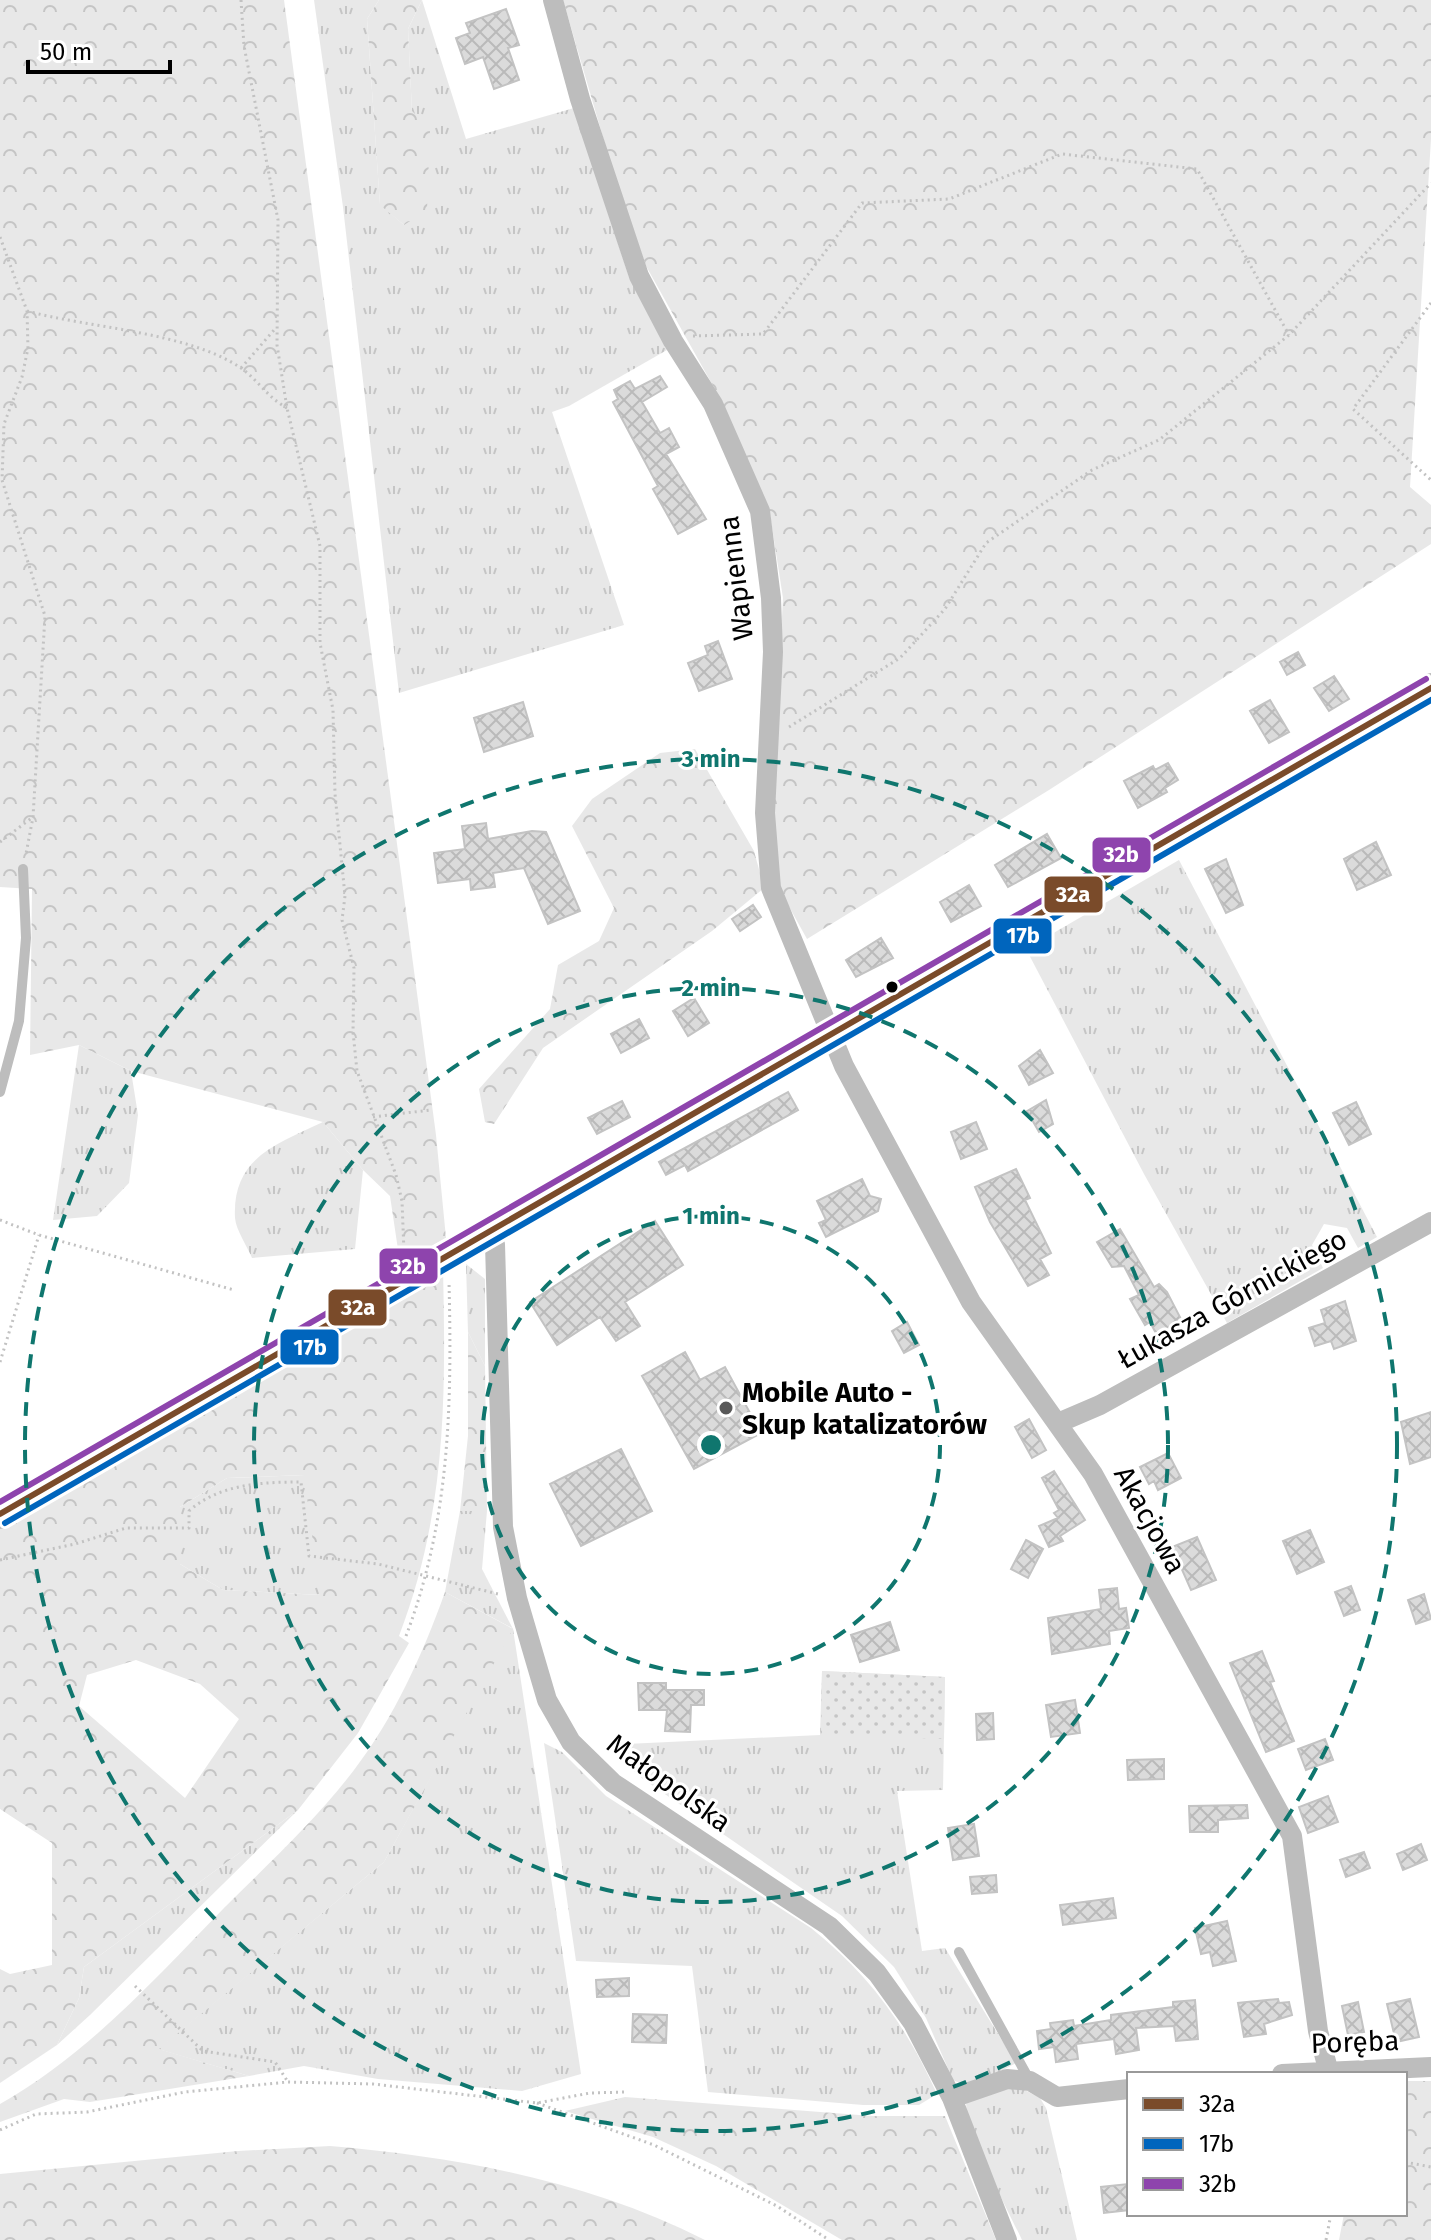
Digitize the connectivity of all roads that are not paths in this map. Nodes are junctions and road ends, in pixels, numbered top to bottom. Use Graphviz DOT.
graph roads {
  1 [pos="553,0"];
  2 [pos="1431,688"];
  3 [pos="23,869"];
  4 [pos="833,1034"];
  5 [pos="0,1092"];
  6 [pos="1431,1222"];
  7 [pos="488,1232"];
  8 [pos="1058,1423"];
  9 [pos="0,1514"];
  10 [pos="959,1952"];
  11 [pos="1431,2067"];
  12 [pos="1328,2069"];
  13 [pos="1300,2072"];
  14 [pos="1030,2081"];
  15 [pos="1127,2089"];
  16 [pos="952,2098"];
  17 [pos="1007,2240"];
  1 -- 4 [label="street, Wapienna"];
  2 -- 4 [label="street"];
  3 -- 5 [label="lane"];
  4 -- 7 [label="street"];
  4 -- 8 [label="street, Akacjowa"];
  6 -- 8 [label="street, Łukasza Górnickiego"];
  7 -- 9 [label="street"];
  7 -- 16 [label="street, Małopolska"];
  8 -- 12 [label="street, Akacjowa"];
  10 -- 14 [label="lane"];
  11 -- 12 [label="street, Poręba"];
  12 -- 13 [label="street, Poręba"];
  14 -- 15 [label="street"];
  14 -- 16 [label="street"];
  16 -- 17 [label="street, Małopolska"];
}
